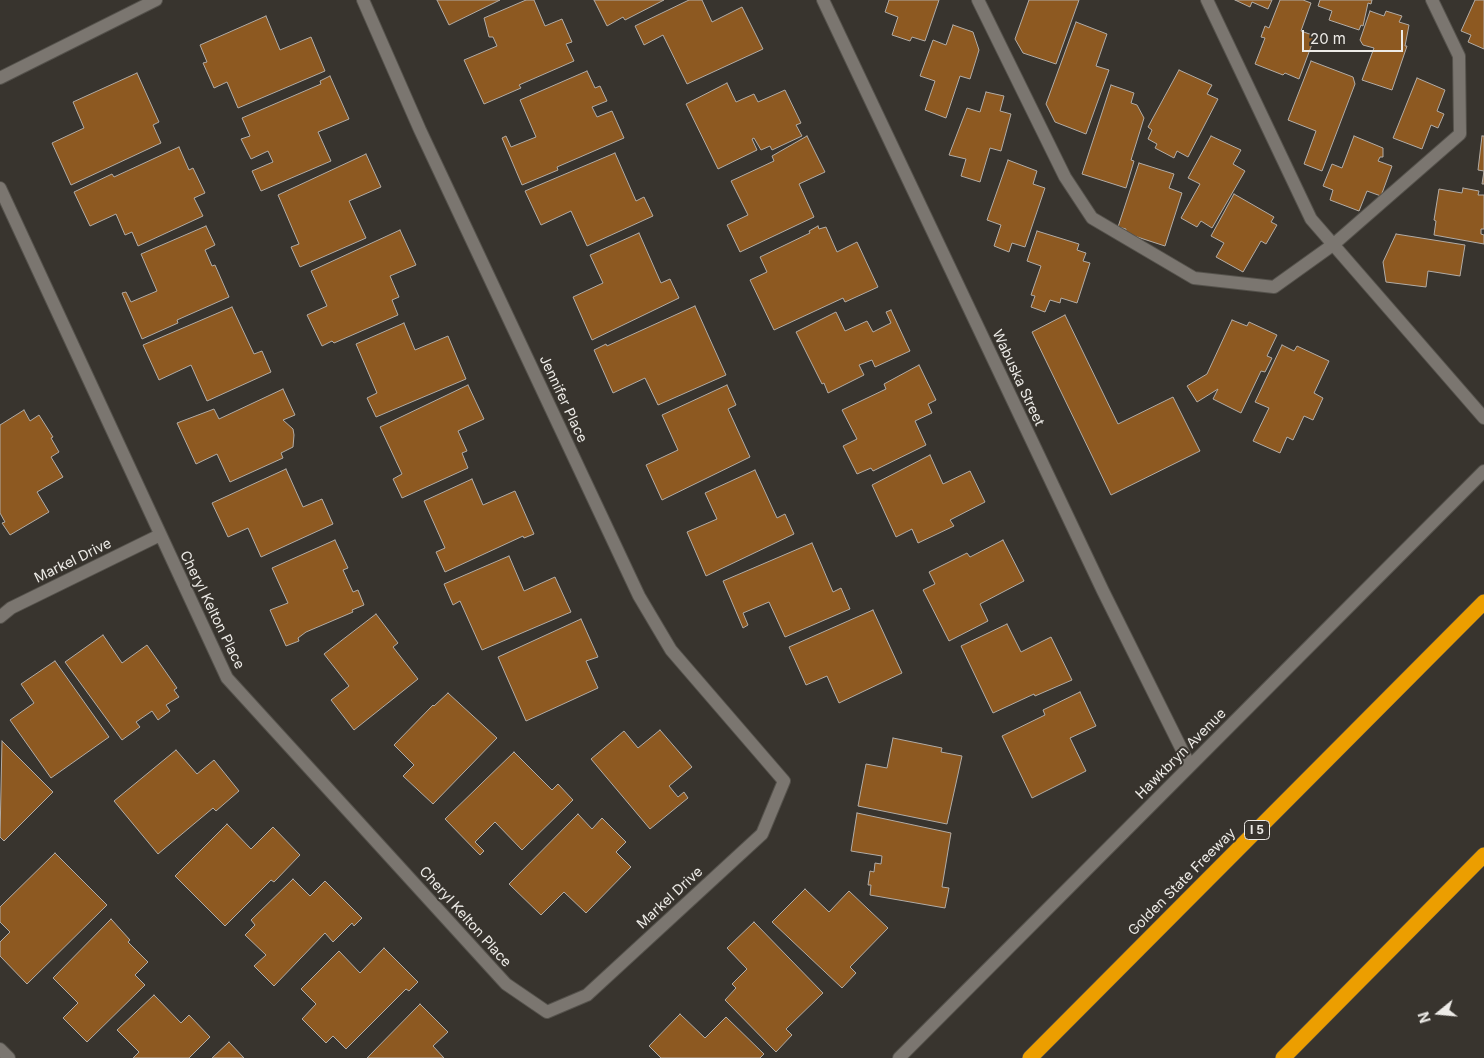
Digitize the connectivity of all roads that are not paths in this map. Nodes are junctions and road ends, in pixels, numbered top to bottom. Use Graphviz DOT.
graph roads {
  1 [pos="156,0"];
  2 [pos="363,0"];
  3 [pos="823,0"];
  4 [pos="978,0"];
  5 [pos="1207,0"];
  6 [pos="1432,0"];
  7 [pos="0,78"];
  8 [pos="0,188"];
  9 [pos="1334,244"];
  10 [pos="1484,418"];
  11 [pos="1484,471"];
  12 [pos="160,535"];
  13 [pos="1484,602"];
  14 [pos="0,616"];
  15 [pos="1190,766"];
  16 [pos="784,781"];
  17 [pos="1484,855"];
  18 [pos="547,1012"];
  19 [pos="0,1049"];
  20 [pos="9,1058"];
  21 [pos="899,1058"];
  22 [pos="1030,1058"];
  23 [pos="1283,1058"];
  1 -- 7 [label="street"];
  2 -- 16 [label="street, Jennifer Place"];
  3 -- 15 [label="street, Wabuska Street"];
  4 -- 9 [label="street"];
  5 -- 9 [label="street"];
  6 -- 9 [label="street"];
  8 -- 12 [label="street, Cheryl Kelton Place"];
  9 -- 10 [label="street"];
  11 -- 15 [label="street, Hawkbryn Avenue"];
  12 -- 14 [label="street, Markel Drive"];
  12 -- 18 [label="street, Cheryl Kelton Place"];
  13 -- 22 [label="highway, Golden State Freeway / I 5"];
  15 -- 21 [label="street, Hawkbryn Avenue"];
  16 -- 18 [label="street, Markel Drive"];
  17 -- 23 [label="highway"];
  19 -- 20 [label="street"];
}
